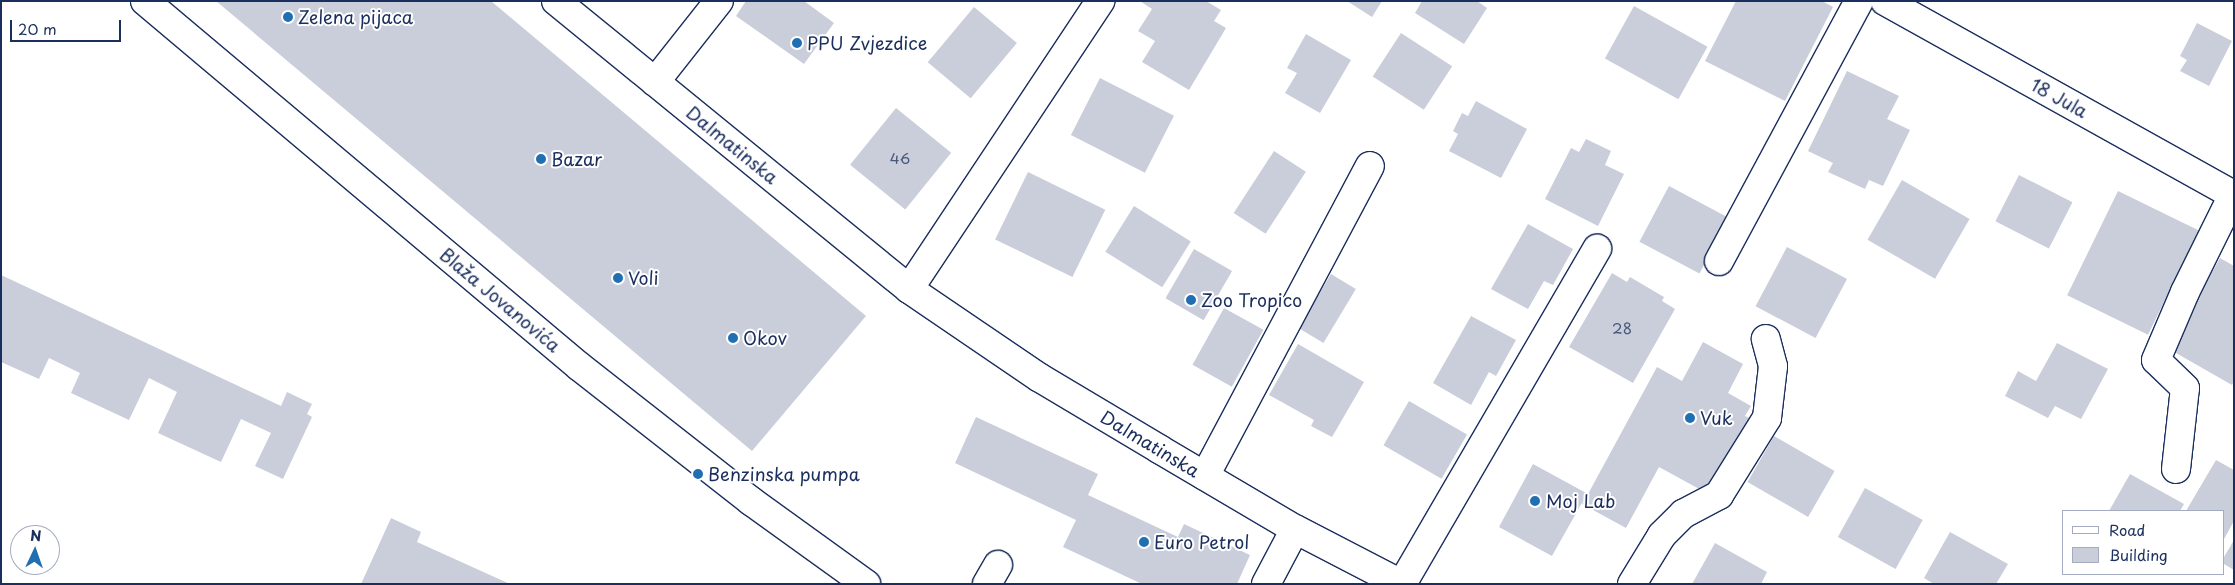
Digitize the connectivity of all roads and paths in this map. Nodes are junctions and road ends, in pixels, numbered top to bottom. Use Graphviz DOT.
graph roads {
  1 [pos="145,1"];
  2 [pos="556,1"];
  3 [pos="718,1"];
  4 [pos="1100,1"];
  5 [pos="1859,1"];
  6 [pos="1884,1"];
  7 [pos="656,82"];
  8 [pos="1370,166"];
  9 [pos="2234,195"];
  10 [pos="1597,249"];
  11 [pos="1719,262"];
  12 [pos="909,289"];
  13 [pos="1766,339"];
  14 [pos="2176,469"];
  15 [pos="1205,476"];
  16 [pos="1295,529"];
  17 [pos="1270,575"];
  18 [pos="866,584"];
  19 [pos="1401,584"];
  20 [pos="1632,584"];
  1 -- 18 [label="street, Blaža Jovanovića"];
  2 -- 7 [label="street, Dalmatinska"];
  3 -- 7 [label="street"];
  4 -- 12 [label="street"];
  5 -- 11 [label="street"];
  6 -- 9 [label="street, 18 Jula"];
  7 -- 12 [label="street, Dalmatinska"];
  8 -- 15 [label="street"];
  9 -- 14 [label="street"];
  10 -- 19 [label="street"];
  12 -- 15 [label="street, Dalmatinska"];
  13 -- 20 [label="street"];
  15 -- 16 [label="street, Dalmatinska"];
  16 -- 17 [label="street"];
  16 -- 19 [label="street, Dalmatinska"];
}
